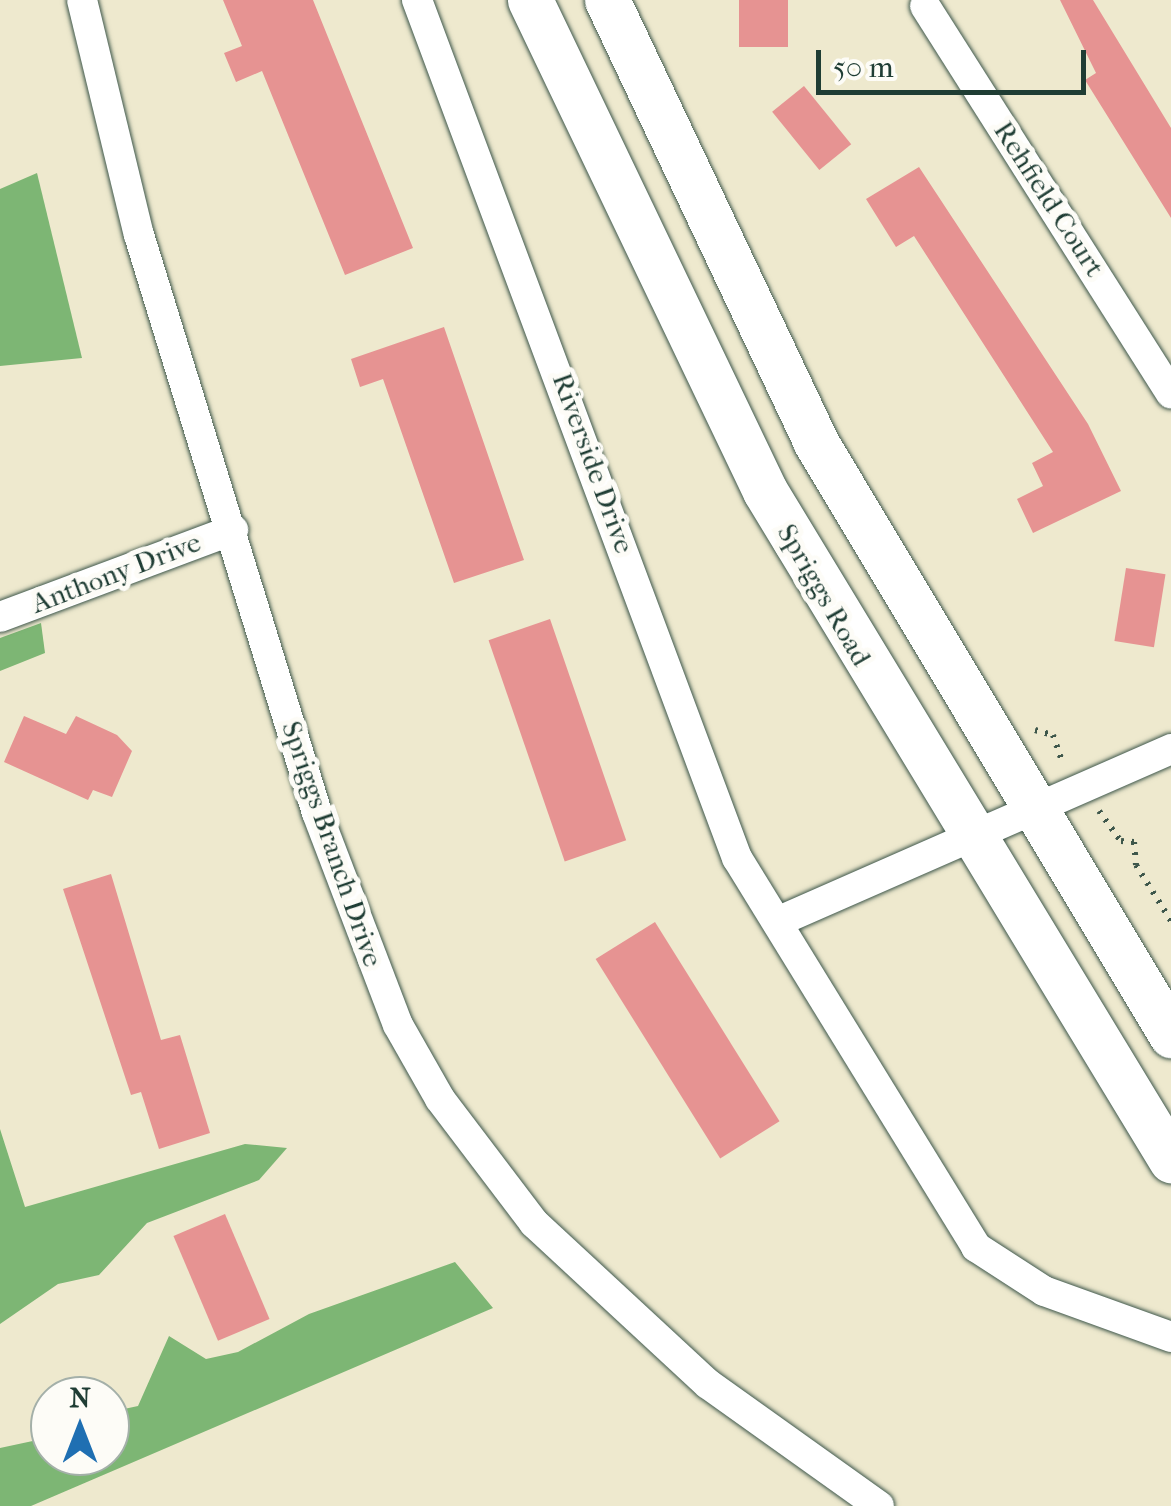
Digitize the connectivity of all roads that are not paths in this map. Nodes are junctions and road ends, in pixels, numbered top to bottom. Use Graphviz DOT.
graph roads {
  1 [pos="82,0"];
  2 [pos="417,0"];
  3 [pos="530,0"];
  4 [pos="608,0"];
  5 [pos="925,6"];
  6 [pos="1171,394"];
  7 [pos="233,530"];
  8 [pos="0,617"];
  9 [pos="1171,749"];
  10 [pos="1030,807"];
  11 [pos="968,834"];
  12 [pos="777,922"];
  13 [pos="1171,1036"];
  14 [pos="1171,1160"];
  15 [pos="1171,1337"];
  16 [pos="878,1506"];
  1 -- 7 [label="street, Spriggs Branch Drive"];
  2 -- 12 [label="street, Riverside Drive"];
  3 -- 11 [label="main road, Spriggs Road"];
  4 -- 10 [label="main road"];
  5 -- 6 [label="street, Rehfield Court"];
  7 -- 8 [label="street, Anthony Drive"];
  7 -- 16 [label="street, Spriggs Branch Drive"];
  9 -- 10 [label="street"];
  10 -- 11 [label="street"];
  10 -- 13 [label="main road"];
  11 -- 12 [label="street"];
  11 -- 14 [label="main road, Spriggs Road"];
  12 -- 15 [label="street, Riverside Drive"];
}
